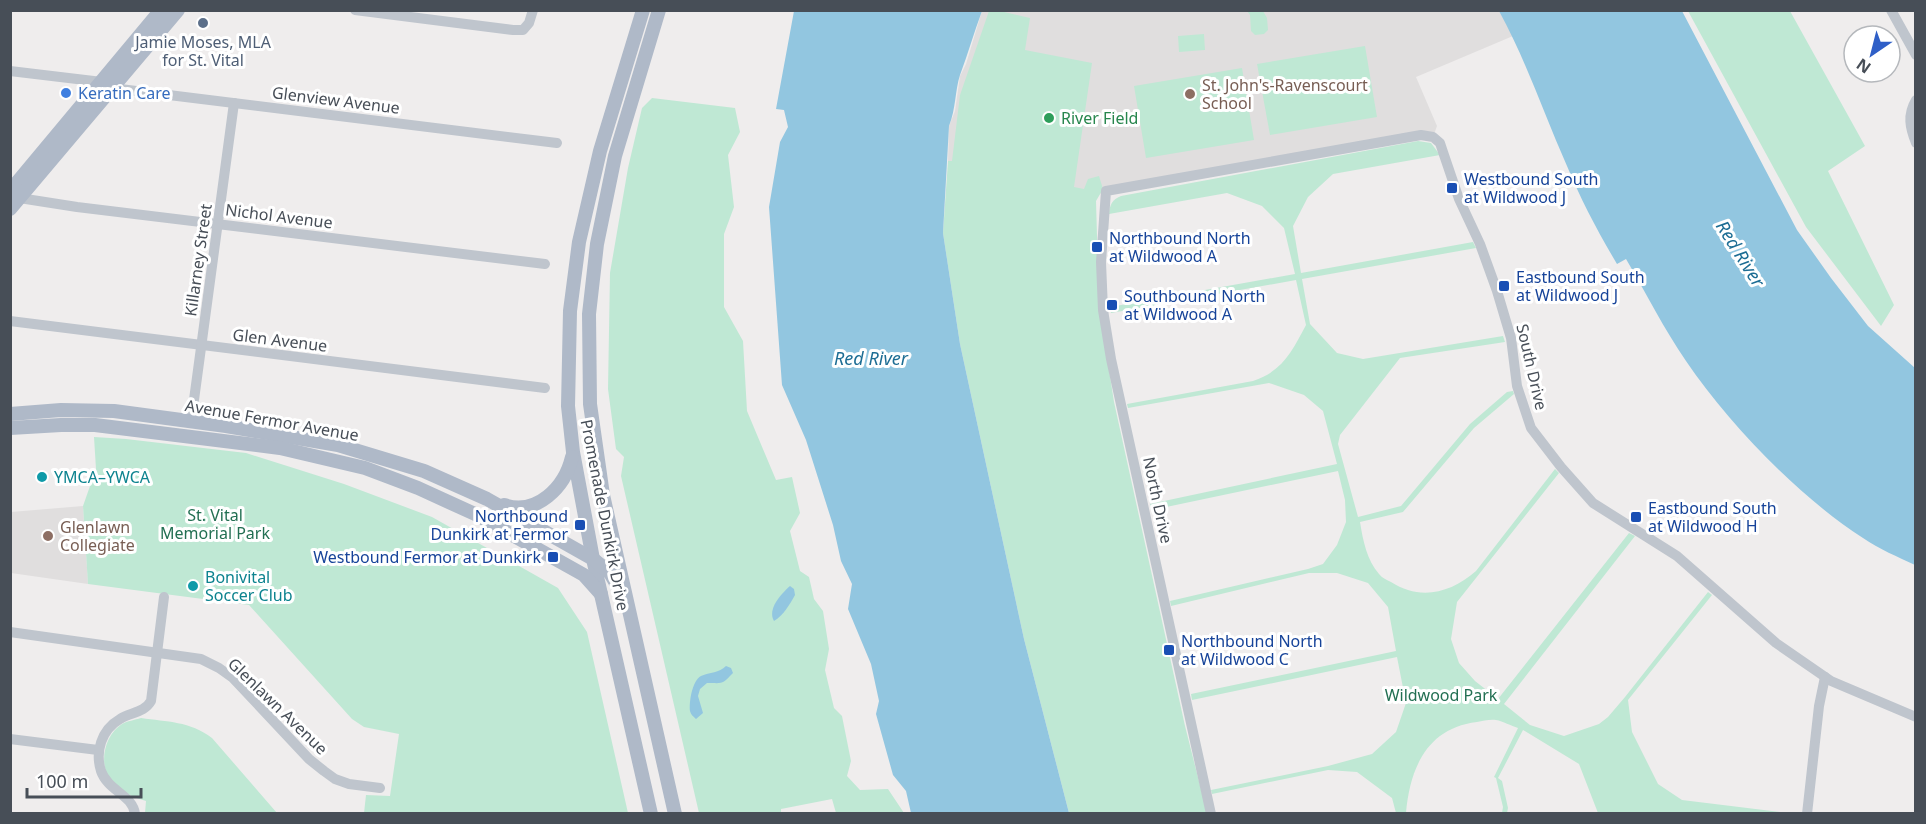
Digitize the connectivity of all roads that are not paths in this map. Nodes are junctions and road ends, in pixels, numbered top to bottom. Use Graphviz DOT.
graph roads {
  1 [pos="161,10"];
  2 [pos="178,10"];
  3 [pos="355,10"];
  4 [pos="533,10"];
  5 [pos="643,10"];
  6 [pos="659,10"];
  7 [pos="1891,10"];
  8 [pos="1916,55"];
  9 [pos="10,70"];
  10 [pos="107,85"];
  11 [pos="1916,100"];
  12 [pos="234,103"];
  13 [pos="557,143"];
  14 [pos="1916,143"];
  15 [pos="1106,191"];
  16 [pos="13,199"];
  17 [pos="218,224"];
  18 [pos="578,247"];
  19 [pos="596,251"];
  20 [pos="545,264"];
  21 [pos="10,321"];
  22 [pos="202,345"];
  23 [pos="545,388"];
  24 [pos="10,414"];
  25 [pos="191,422"];
  26 [pos="10,428"];
  27 [pos="573,452"];
  28 [pos="406,466"];
  29 [pos="393,478"];
  30 [pos="487,500"];
  31 [pos="593,559"];
  32 [pos="602,595"];
  33 [pos="164,597"];
  34 [pos="628,602"];
  35 [pos="10,632"];
  36 [pos="157,652"];
  37 [pos="1825,677"];
  38 [pos="1916,717"];
  39 [pos="10,739"];
  40 [pos="98,750"];
  41 [pos="380,788"];
  42 [pos="135,813"];
  43 [pos="651,813"];
  44 [pos="675,813"];
  45 [pos="1211,813"];
  46 [pos="1807,813"];
  1 -- 10 [label="main road"];
  2 -- 10 [label="main road"];
  3 -- 4 [label="street"];
  5 -- 18 [label="main road, Promenade Dunkirk Drive"];
  6 -- 19 [label="main road, Promenade Dunkirk Drive"];
  7 -- 8 [label="street"];
  9 -- 10 [label="street, Glenview Avenue"];
  10 -- 12 [label="street, Glenview Avenue"];
  10 -- 16 [label="main road"];
  11 -- 14 [label="street"];
  12 -- 13 [label="street, Glenview Avenue"];
  12 -- 17 [label="street, Killarney Street"];
  15 -- 37 [label="street, South Drive"];
  15 -- 45 [label="street, North Drive"];
  16 -- 17 [label="street, Nichol Avenue"];
  17 -- 20 [label="street, Nichol Avenue"];
  17 -- 22 [label="street, Killarney Street"];
  18 -- 19 [label="main road"];
  18 -- 27 [label="main road, Promenade Dunkirk Drive"];
  19 -- 34 [label="main road, Promenade Dunkirk Drive"];
  21 -- 22 [label="street, Glen Avenue"];
  22 -- 23 [label="street, Glen Avenue"];
  22 -- 25 [label="street, Killarney Street"];
  24 -- 25 [label="main road, Avenue Fermor Avenue"];
  25 -- 28 [label="main road, Avenue Fermor Avenue"];
  26 -- 29 [label="main road, Avenue Fermor Avenue"];
  27 -- 30 [label="main road"];
  27 -- 31 [label="main road, Promenade Dunkirk Drive"];
  28 -- 29 [label="main road"];
  28 -- 30 [label="main road, Avenue Fermor Avenue"];
  29 -- 32 [label="main road, Avenue Fermor Avenue"];
  30 -- 31 [label="main road, Avenue Fermor Avenue"];
  31 -- 32 [label="main road, Promenade Dunkirk Drive"];
  31 -- 34 [label="main road, Avenue Fermor Avenue"];
  32 -- 43 [label="main road, Promenade Dunkirk Drive"];
  33 -- 36 [label="street"];
  34 -- 44 [label="main road, Promenade Dunkirk Drive"];
  35 -- 36 [label="street, Glenlawn Avenue"];
  36 -- 40 [label="street"];
  36 -- 41 [label="street, Glenlawn Avenue"];
  37 -- 38 [label="street, South Drive"];
  37 -- 46 [label="street"];
  39 -- 40 [label="street"];
  40 -- 42 [label="street"];
}
